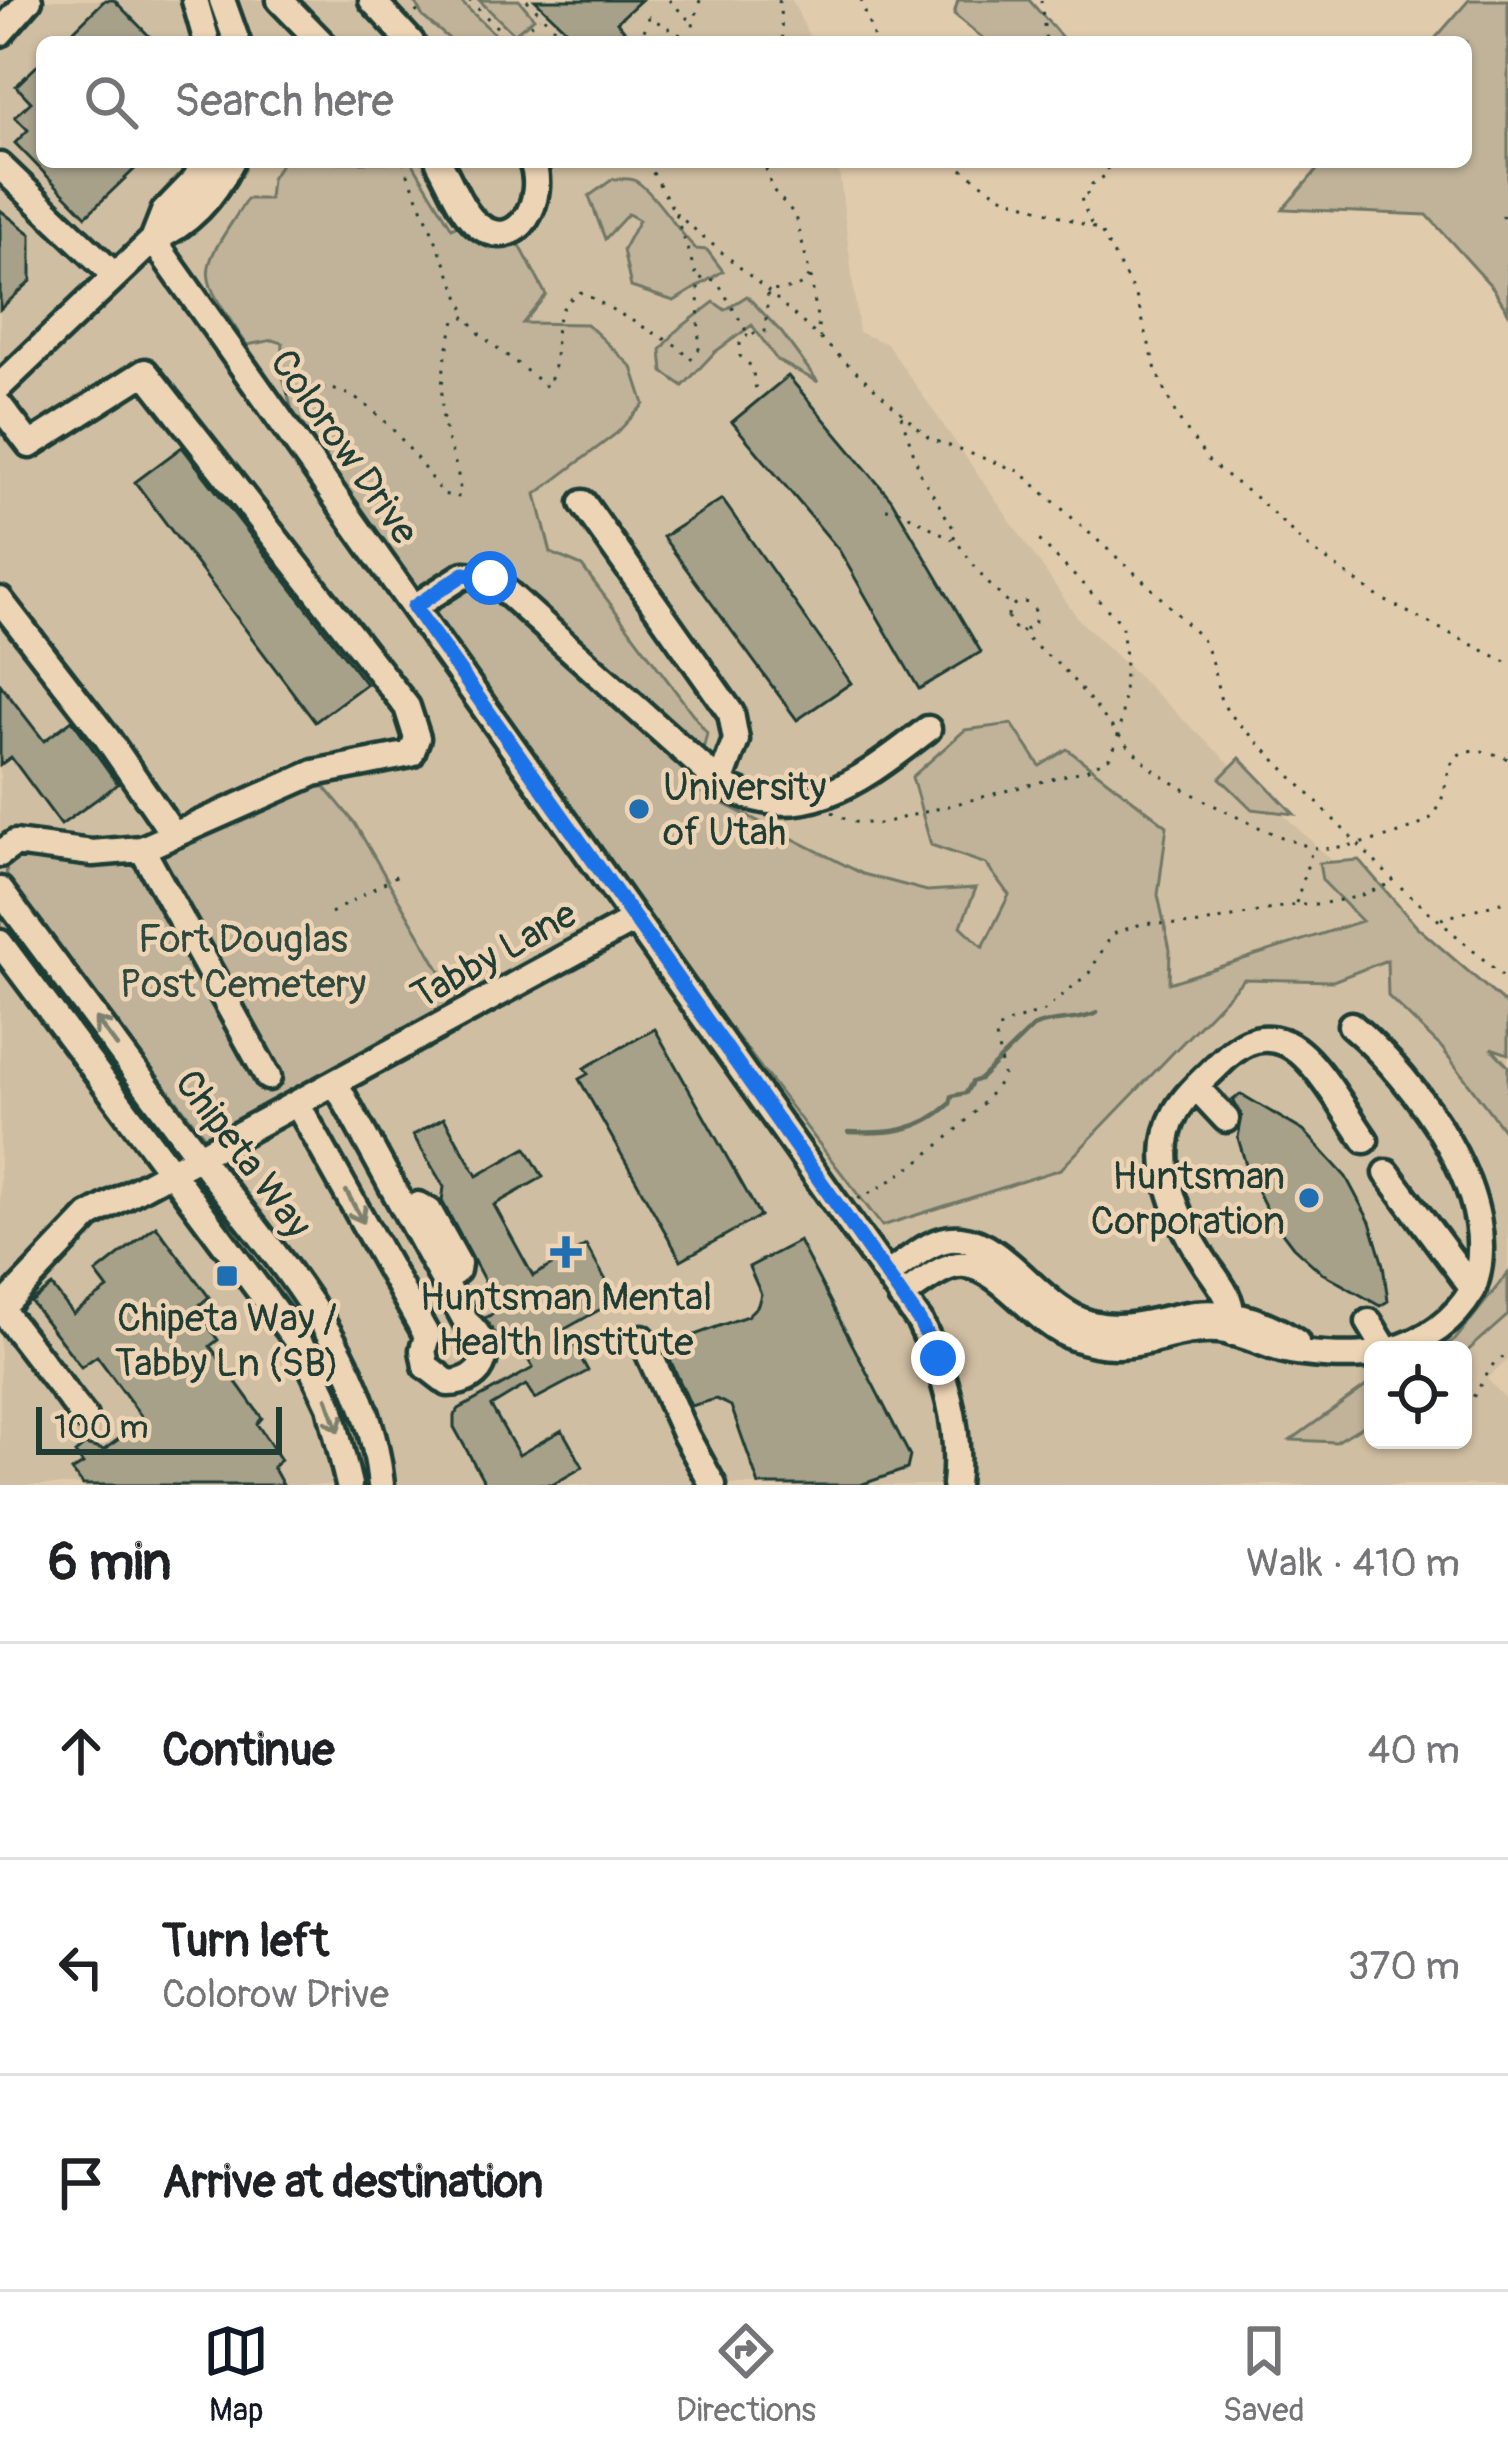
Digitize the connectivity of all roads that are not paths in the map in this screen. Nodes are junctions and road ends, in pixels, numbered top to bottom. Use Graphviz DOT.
graph roads {
  1 [pos="29,0"];
  2 [pos="195,0"];
  3 [pos="222,0"];
  4 [pos="280,0"];
  5 [pos="372,0"];
  6 [pos="0,33"];
  7 [pos="205,36"];
  8 [pos="235,36"];
  9 [pos="315,36"];
  10 [pos="405,36"];
  11 [pos="0,166"];
  12 [pos="202,168"];
  13 [pos="228,168"];
  14 [pos="443,168"];
  15 [pos="534,168"];
  16 [pos="153,240"];
  17 [pos="114,275"];
  18 [pos="0,386"];
  19 [pos="0,406"];
  20 [pos="583,503"];
  21 [pos="0,600"];
  22 [pos="414,607"];
  23 [pos="928,729"];
  24 [pos="720,783"];
  25 [pos="173,834"];
  26 [pos="142,849"];
  27 [pos="0,854"];
  28 [pos="0,890"];
  29 [pos="634,920"];
  30 [pos="0,943"];
  31 [pos="1351,1024"];
  32 [pos="268,1077"];
  33 [pos="336,1084"];
  34 [pos="1196,1087"];
  35 [pos="298,1105"];
  36 [pos="1226,1119"];
  37 [pos="1365,1140"];
  38 [pos="200,1158"];
  39 [pos="172,1173"];
  40 [pos="1388,1173"];
  41 [pos="956,1252"];
  42 [pos="1208,1266"];
  43 [pos="894,1286"];
  44 [pos="1473,1289"];
  45 [pos="0,1309"];
  46 [pos="1191,1314"];
  47 [pos="1369,1322"];
  48 [pos="1233,1324"];
  49 [pos="642,1338"];
  50 [pos="1383,1341"];
  51 [pos="1410,1341"];
  52 [pos="1364,1356"];
  53 [pos="84,1417"];
  54 [pos="349,1485"];
  55 [pos="381,1485"];
  56 [pos="713,1485"];
  57 [pos="955,1485"];
  1 -- 6 [label="street"];
  2 -- 7 [label="street"];
  3 -- 8 [label="street"];
  4 -- 9 [label="street"];
  5 -- 10 [label="street"];
  11 -- 17 [label="street"];
  12 -- 16 [label="street"];
  13 -- 16 [label="street"];
  14 -- 15 [label="street"];
  16 -- 17 [label="street"];
  16 -- 22 [label="street, Colorow Drive"];
  17 -- 18 [label="street"];
  19 -- 25 [label="street"];
  20 -- 24 [label="street"];
  21 -- 25 [label="street"];
  22 -- 24 [label="street"];
  22 -- 29 [label="street, Colorow Drive"];
  23 -- 24 [label="street"];
  25 -- 26 [label="street"];
  26 -- 27 [label="street"];
  26 -- 32 [label="street"];
  38 -- 28 [label="street, Chipeta Way, one-way"];
  29 -- 33 [label="street, Tabby Lane"];
  29 -- 43 [label="street, Colorow Drive"];
  30 -- 39 [label="street, Chipeta Way"];
  31 -- 44 [label="street"];
  33 -- 35 [label="street, Tabby Lane"];
  35 -- 33 [label="street, one-way"];
  34 -- 36 [label="street"];
  34 -- 37 [label="street"];
  34 -- 42 [label="street"];
  35 -- 38 [label="street, Tabby Lane"];
  38 -- 39 [label="street, Tabby Lane"];
  38 -- 55 [label="street, Chipeta Way"];
  39 -- 45 [label="street, Tabby Lane"];
  39 -- 54 [label="street, Chipeta Way, one-way"];
  40 -- 44 [label="street"];
  41 -- 43 [label="street"];
  41 -- 46 [label="street"];
  41 -- 48 [label="street"];
  42 -- 46 [label="street"];
  42 -- 48 [label="street"];
  43 -- 57 [label="street, Colorow Drive"];
  44 -- 51 [label="street"];
  45 -- 53 [label="street"];
  46 -- 48 [label="street"];
  47 -- 50 [label="street"];
  48 -- 52 [label="street"];
  49 -- 56 [label="street"];
}
